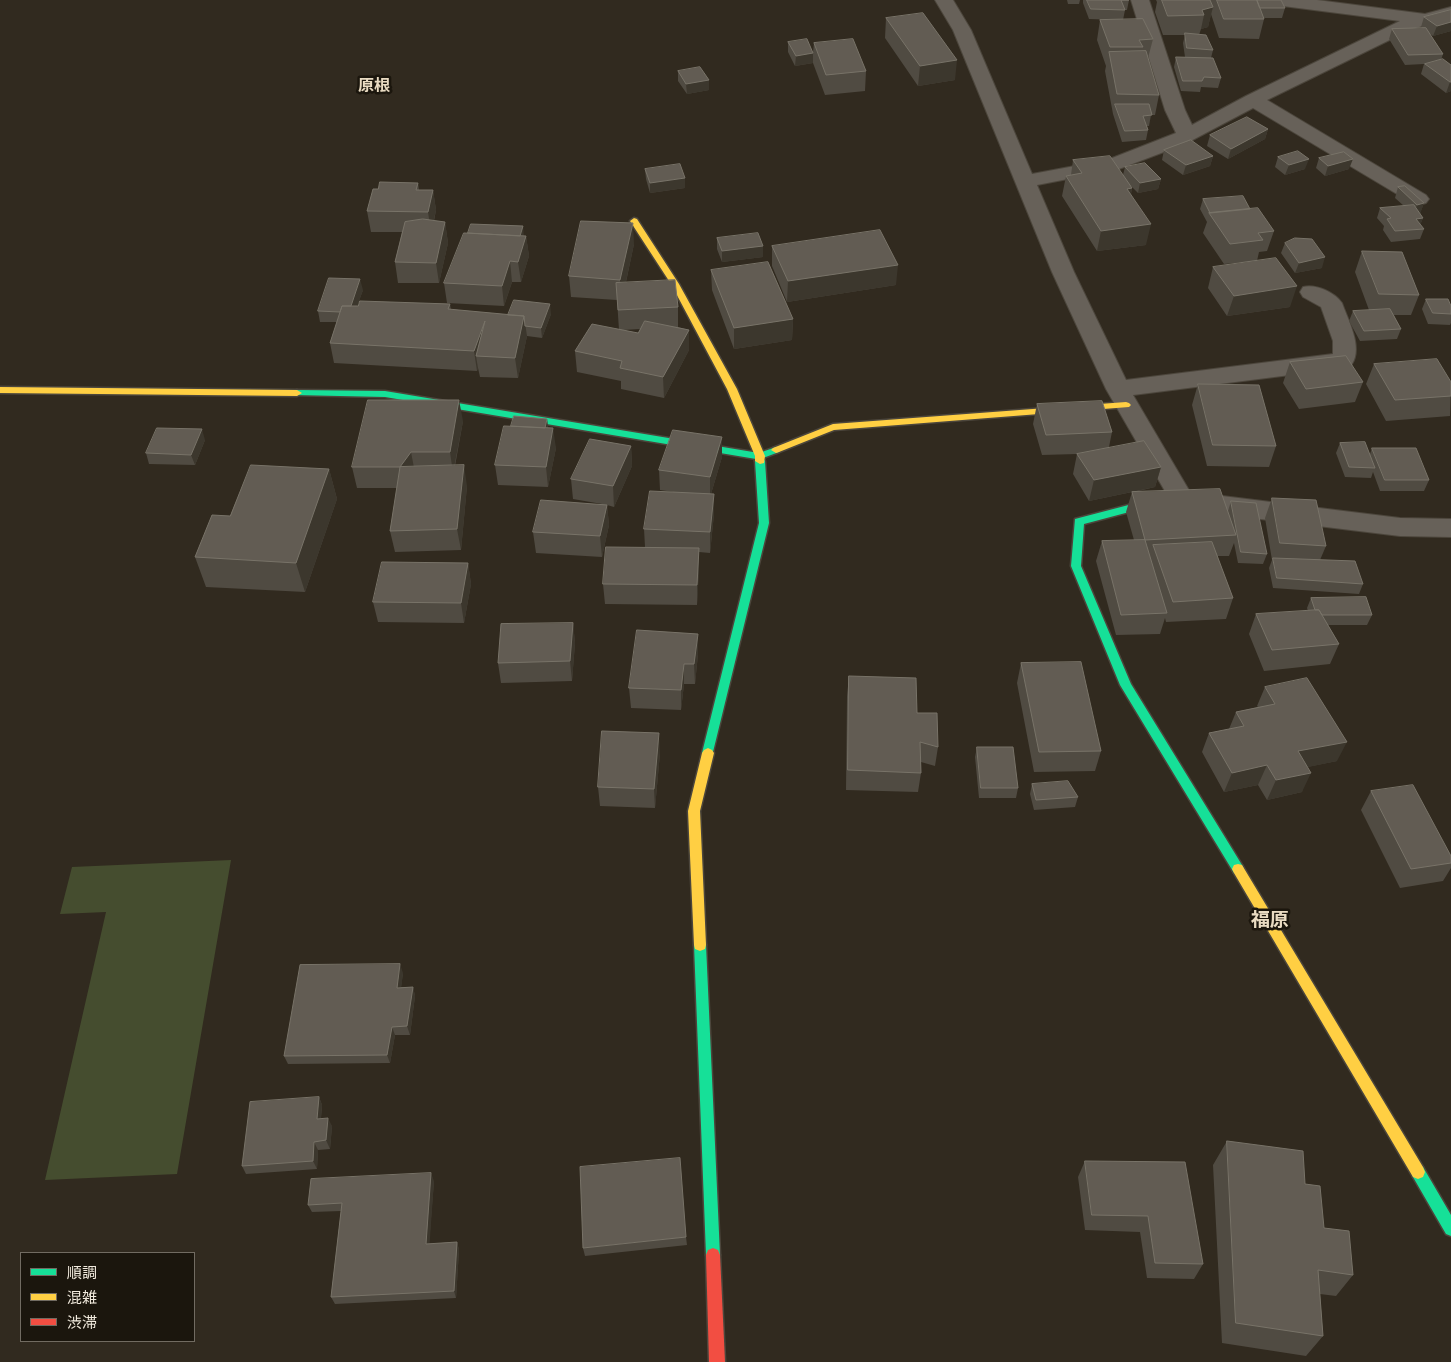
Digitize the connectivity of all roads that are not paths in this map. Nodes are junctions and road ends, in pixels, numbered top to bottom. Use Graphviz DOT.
graph roads {
  1 [pos="944,0"];
  2 [pos="1140,0"];
  3 [pos="1275,0"];
  4 [pos="1451,12"];
  5 [pos="1426,19"];
  6 [pos="1253,100"];
  7 [pos="1187,135"];
  8 [pos="1025,181"];
  9 [pos="1418,199"];
  10 [pos="634,221"];
  11 [pos="1311,292"];
  12 [pos="0,390"];
  13 [pos="1122,397"];
  14 [pos="760,456"];
  15 [pos="1182,499"];
  16 [pos="1451,528"];
  17 [pos="1451,1229"];
  18 [pos="717,1362"];
  1 -- 8 [label="street"];
  2 -- 7 [label="street"];
  3 -- 5 [label="street"];
  4 -- 5 [label="street"];
  5 -- 6 [label="street"];
  6 -- 7 [label="street"];
  6 -- 9 [label="street"];
  7 -- 8 [label="street"];
  8 -- 13 [label="street"];
  10 -- 14 [label="street"];
  11 -- 13 [label="street"];
  12 -- 14 [label="street"];
  13 -- 14 [label="street"];
  13 -- 15 [label="street"];
  14 -- 18 [label="street"];
  15 -- 16 [label="street"];
  15 -- 17 [label="street"];
}
